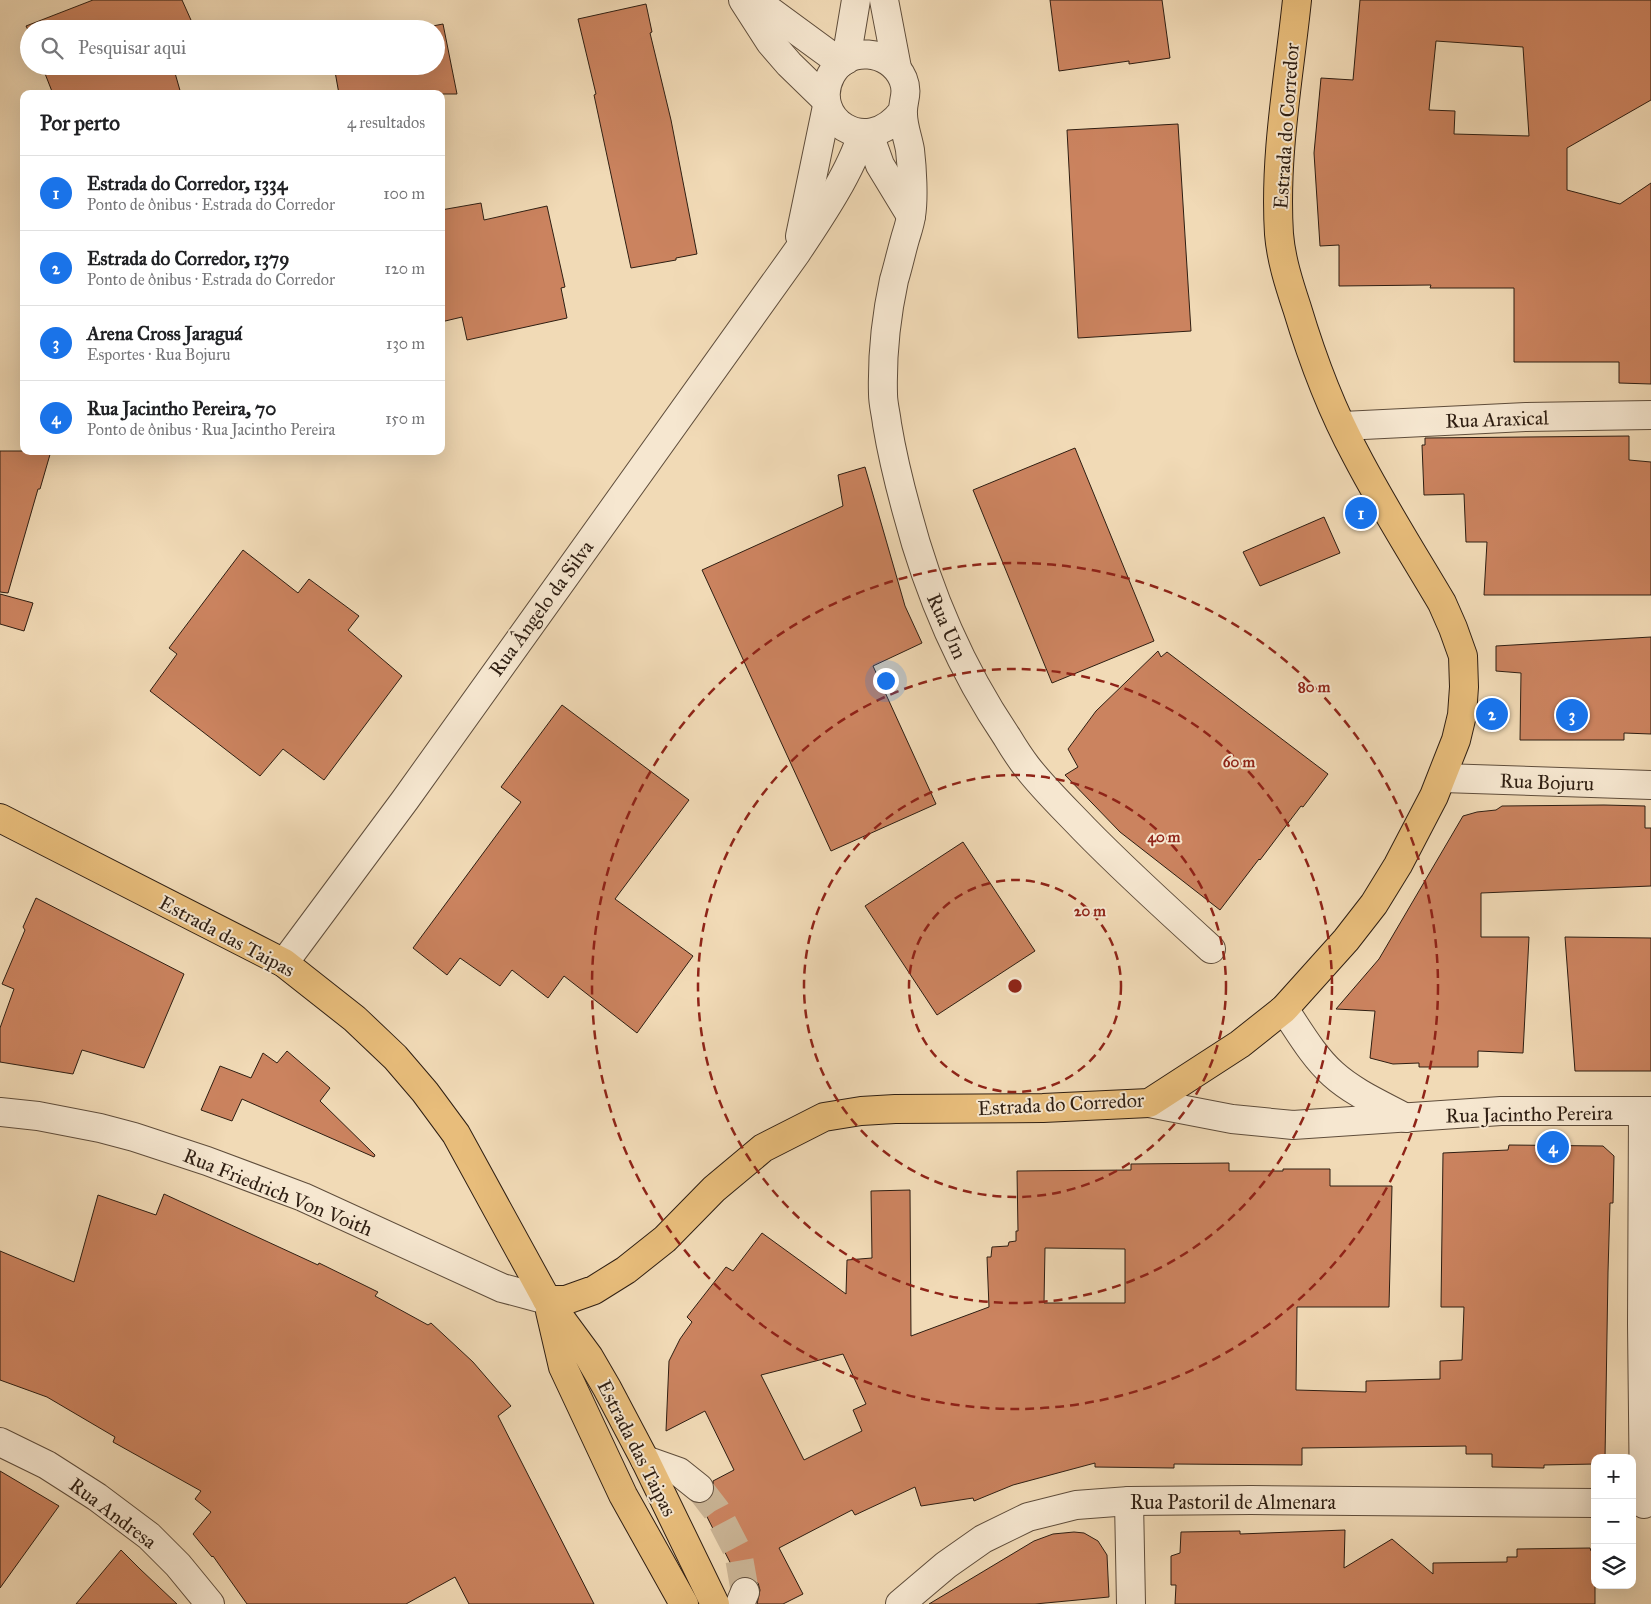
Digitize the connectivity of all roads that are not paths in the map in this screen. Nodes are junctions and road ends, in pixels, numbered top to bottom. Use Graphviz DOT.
graph roads {
  1 [pos="743,0"];
  2 [pos="755,0"];
  3 [pos="856,0"];
  4 [pos="884,0"];
  5 [pos="1297,0"];
  6 [pos="843,61"];
  7 [pos="897,68"];
  8 [pos="827,103"];
  9 [pos="902,112"];
  10 [pos="866,134"];
  11 [pos="911,216"];
  12 [pos="797,252"];
  13 [pos="1651,415"];
  14 [pos="1342,426"];
  15 [pos="1442,778"];
  16 [pos="1651,785"];
  17 [pos="0,818"];
  18 [pos="1211,950"];
  19 [pos="284,963"];
  20 [pos="1284,1009"];
  21 [pos="1149,1103"];
  22 [pos="0,1112"];
  23 [pos="1647,1112"];
  24 [pos="1406,1118"];
  25 [pos="547,1300"];
  26 [pos="0,1442"];
  27 [pos="645,1460"];
  28 [pos="699,1488"];
  29 [pos="1129,1501"];
  30 [pos="1591,1503"];
  31 [pos="1643,1504"];
  32 [pos="210,1604"];
  33 [pos="684,1604"];
  34 [pos="715,1604"];
  35 [pos="900,1604"];
  36 [pos="1131,1604"];
  1 -- 8 [label="street"];
  2 -- 6 [label="street"];
  3 -- 6 [label="street"];
  4 -- 7 [label="street"];
  5 -- 14 [label="main road, Estrada do Corredor"];
  6 -- 7 [label="street"];
  6 -- 8 [label="street"];
  7 -- 9 [label="street"];
  8 -- 10 [label="street"];
  8 -- 12 [label="street, Rua Ângelo da Silva"];
  9 -- 10 [label="street"];
  9 -- 11 [label="street, Rua Um"];
  10 -- 11 [label="street"];
  10 -- 12 [label="street, Rua Ângelo da Silva"];
  11 -- 18 [label="street, Rua Um"];
  12 -- 19 [label="street, Rua Ângelo da Silva"];
  13 -- 14 [label="street, Rua Araxical"];
  14 -- 15 [label="main road, Estrada do Corredor"];
  15 -- 16 [label="street, Rua Bojuru"];
  15 -- 20 [label="main road, Estrada do Corredor"];
  17 -- 19 [label="main road, Estrada das Taipas"];
  19 -- 25 [label="main road, Estrada das Taipas"];
  20 -- 21 [label="main road, Estrada do Corredor"];
  20 -- 24 [label="street"];
  21 -- 24 [label="street, Rua Jacintho Pereira"];
  21 -- 25 [label="main road, Estrada do Corredor"];
  22 -- 25 [label="street, Rua Friedrich Von Voith"];
  23 -- 24 [label="street, Rua Jacintho Pereira"];
  23 -- 31 [label="street"];
  25 -- 27 [label="main road, Estrada das Taipas"];
  25 -- 33 [label="main road, Estrada das Taipas"];
  26 -- 32 [label="street, Rua Andresa"];
  27 -- 28 [label="street"];
  27 -- 34 [label="main road, Estrada das Taipas"];
  29 -- 30 [label="street, Rua Pastoril de Almenara"];
  29 -- 35 [label="street, Rua Pastoril de Almenara"];
  29 -- 36 [label="street"];
}
